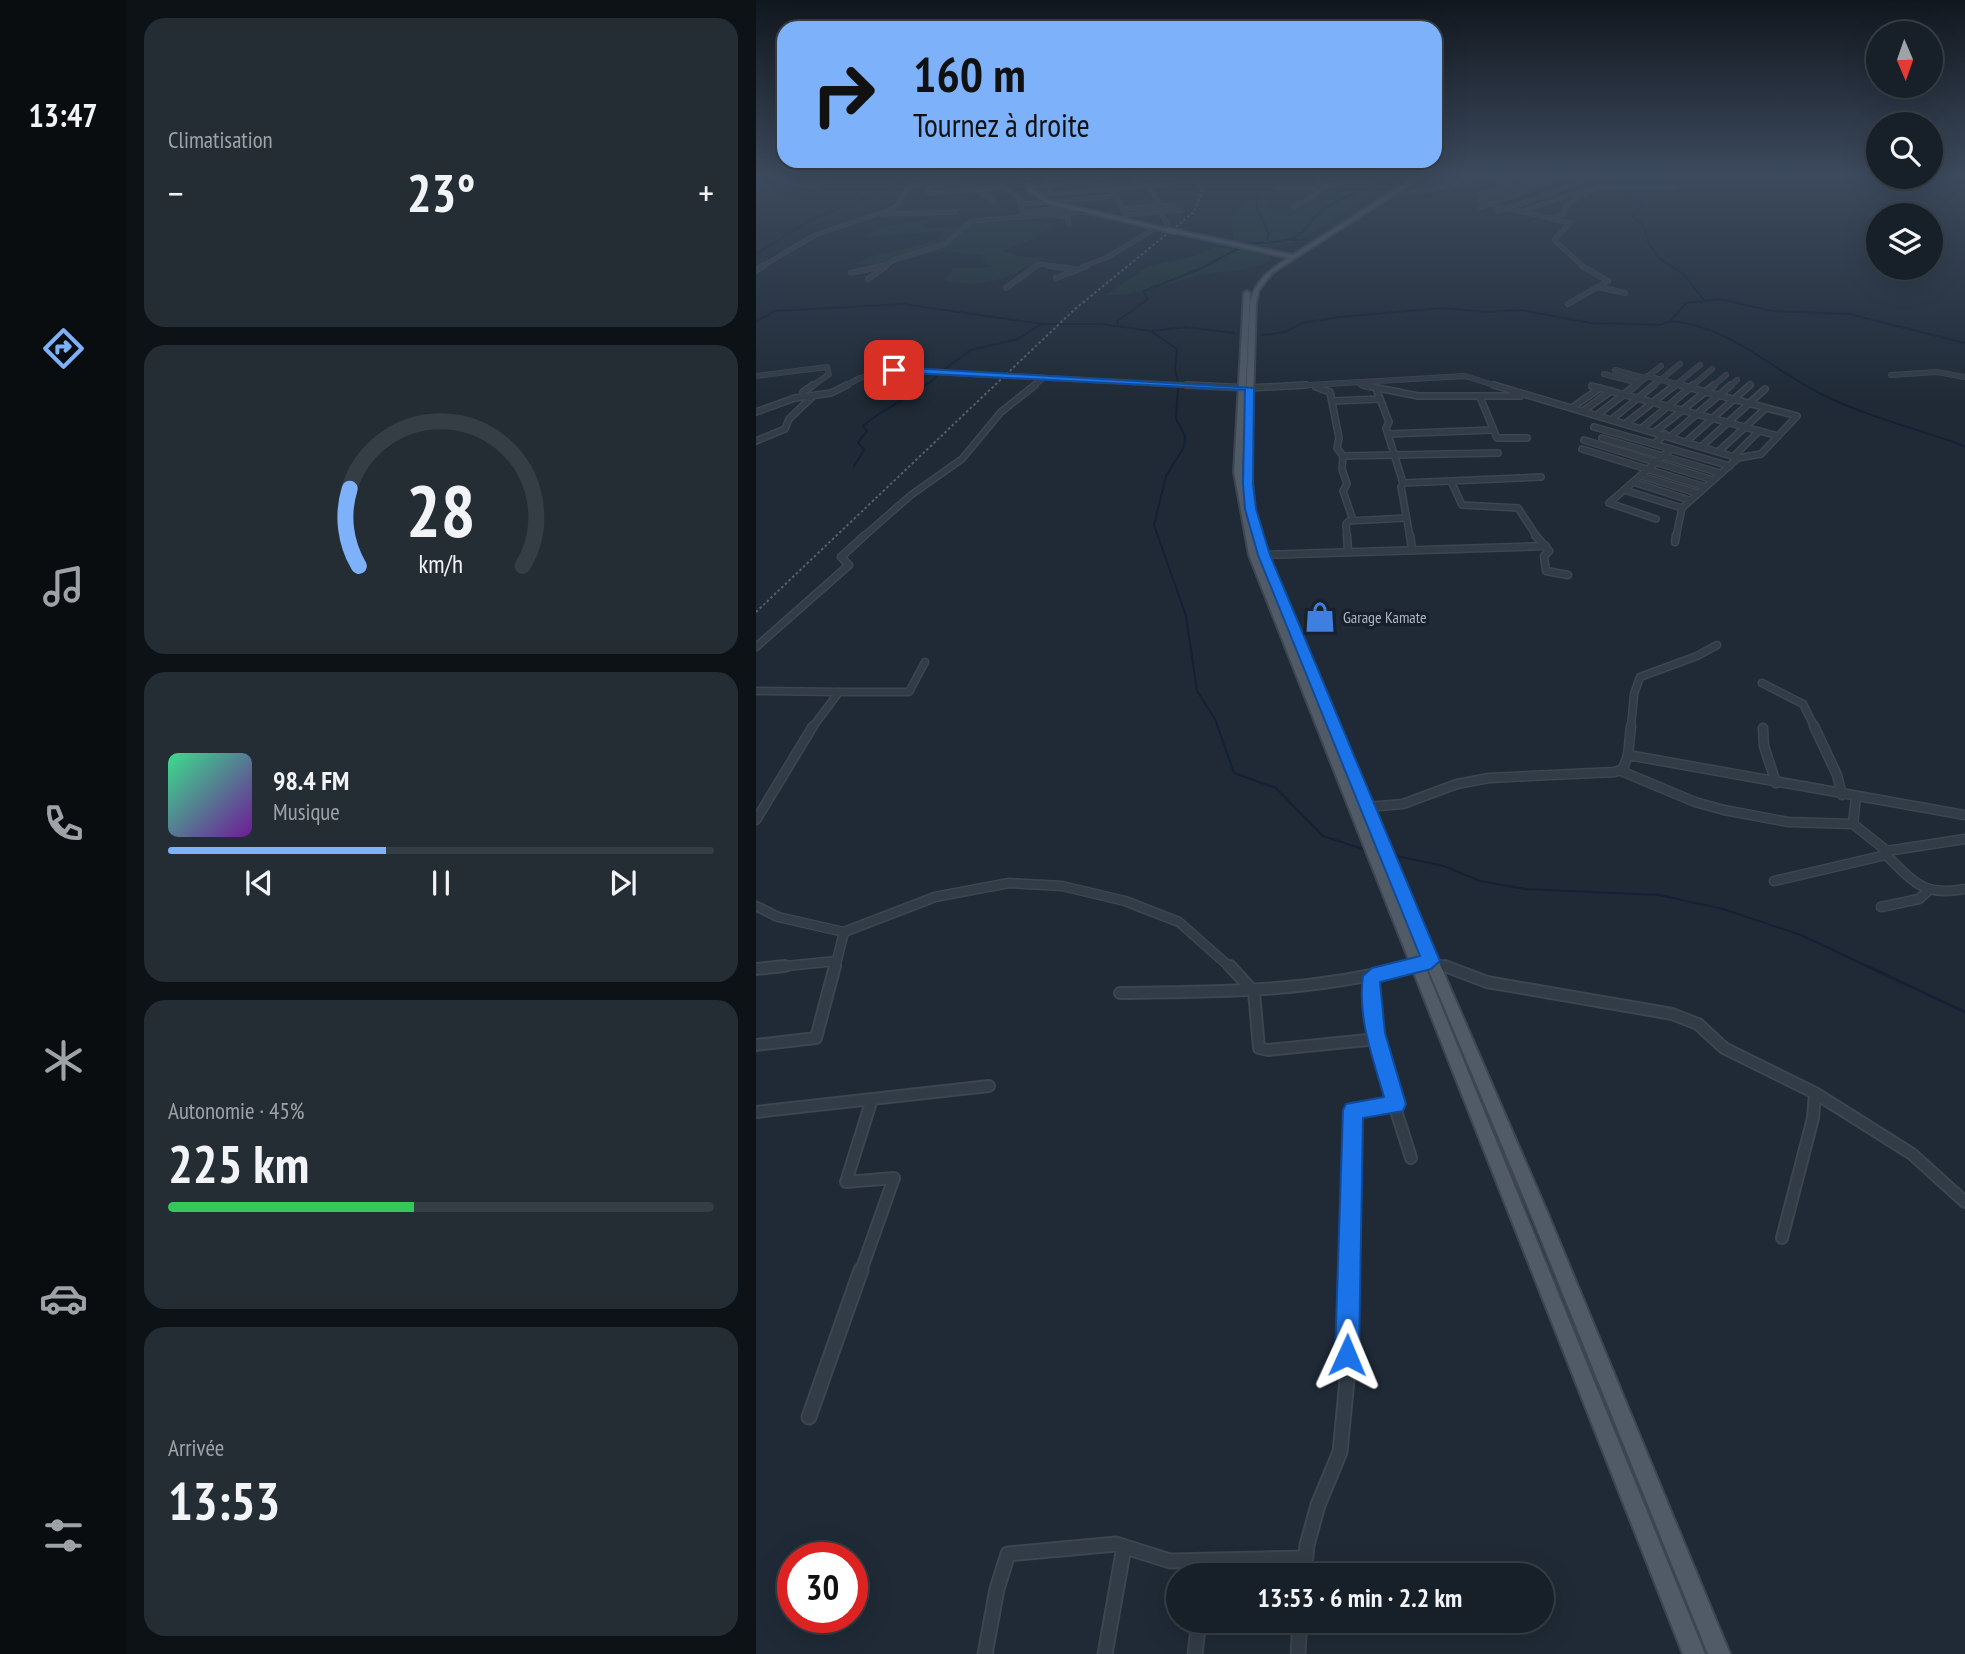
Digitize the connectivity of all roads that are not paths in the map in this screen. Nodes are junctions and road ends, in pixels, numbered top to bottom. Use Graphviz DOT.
graph roads {
  1 [pos="791,249"];
  2 [pos="931,249"];
  3 [pos="1121,249"];
  4 [pos="1257,249"];
  5 [pos="1301,249"];
  6 [pos="1301,249"];
  7 [pos="1564,249"];
  8 [pos="1290,256"];
  9 [pos="882,267"];
  10 [pos="1077,269"];
  11 [pos="756,270"];
  12 [pos="851,273"];
  13 [pos="1056,278"];
  14 [pos="868,279"];
  15 [pos="1598,287"];
  16 [pos="1006,288"];
  17 [pos="1625,293"];
  18 [pos="1568,304"];
  19 [pos="1680,364"];
  20 [pos="1700,365"];
  21 [pos="1661,366"];
  22 [pos="1712,369"];
  23 [pos="1615,370"];
  24 [pos="1604,374"];
  25 [pos="1726,375"];
  26 [pos="1891,375"];
  27 [pos="756,376"];
  28 [pos="1646,377"];
  29 [pos="1965,377"];
  30 [pos="1042,379"];
  31 [pos="1661,380"];
  32 [pos="1737,380"];
  33 [pos="1357,383"];
  34 [pos="1639,383"];
  35 [pos="1675,384"];
  36 [pos="1751,384"];
  37 [pos="1311,386"];
  38 [pos="1592,386"];
  39 [pos="1245,387"];
  40 [pos="1600,388"];
  41 [pos="1690,388"];
  42 [pos="1765,389"];
  43 [pos="1377,390"];
  44 [pos="1611,391"];
  45 [pos="1704,392"];
  46 [pos="1623,394"];
  47 [pos="1718,395"];
  48 [pos="804,396"];
  49 [pos="813,396"];
  50 [pos="1529,396"];
  51 [pos="1480,397"];
  52 [pos="1638,398"];
  53 [pos="1380,399"];
  54 [pos="1734,399"];
  55 [pos="1333,401"];
  56 [pos="1652,402"];
  57 [pos="1749,403"];
  58 [pos="1667,406"];
  59 [pos="1573,407"];
  60 [pos="1766,408"];
  61 [pos="1583,411"];
  62 [pos="1682,411"];
  63 [pos="756,412"];
  64 [pos="1697,414"];
  65 [pos="1597,415"];
  66 [pos="1611,419"];
  67 [pos="1712,419"];
  68 [pos="1728,423"];
  69 [pos="1625,424"];
  70 [pos="1594,427"];
  71 [pos="1744,427"];
  72 [pos="1642,428"];
  73 [pos="1493,430"];
  74 [pos="1656,431"];
  75 [pos="1759,431"];
  76 [pos="1388,434"];
  77 [pos="1668,435"];
  78 [pos="1778,436"];
  79 [pos="1527,438"];
  80 [pos="1602,438"];
  81 [pos="1584,440"];
  82 [pos="1687,441"];
  83 [pos="756,442"];
  84 [pos="1654,444"];
  85 [pos="1702,446"];
  86 [pos="1582,449"];
  87 [pos="1671,449"];
  88 [pos="1719,451"];
  89 [pos="1498,453"];
  90 [pos="1395,455"];
  91 [pos="1343,456"];
  92 [pos="1663,456"];
  93 [pos="1736,457"];
  94 [pos="1656,463"];
  95 [pos="1730,466"];
  96 [pos="1648,469"];
  97 [pos="1720,473"];
  98 [pos="1641,476"];
  99 [pos="1541,477"];
  100 [pos="1713,480"];
  101 [pos="1451,481"];
  102 [pos="1633,482"];
  103 [pos="1403,483"];
  104 [pos="1705,486"];
  105 [pos="1624,490"];
  106 [pos="1698,493"];
  107 [pos="1689,500"];
  108 [pos="1682,508"];
  109 [pos="1405,518"];
  110 [pos="1656,519"];
  111 [pos="1353,520"];
  112 [pos="1675,542"];
  113 [pos="1546,546"];
  114 [pos="1412,549"];
  115 [pos="1348,551"];
  116 [pos="1264,555"];
  117 [pos="1568,575"];
  118 [pos="1717,645"];
  119 [pos="756,648"];
  120 [pos="925,662"];
  121 [pos="1762,683"];
  122 [pos="756,691"];
  123 [pos="839,692"];
  124 [pos="1763,728"];
  125 [pos="1628,755"];
  126 [pos="1621,771"];
  127 [pos="1776,783"];
  128 [pos="1842,795"];
  129 [pos="1856,797"];
  130 [pos="1367,807"];
  131 [pos="1965,815"];
  132 [pos="756,820"];
  133 [pos="1853,824"];
  134 [pos="1965,839"];
  135 [pos="1886,853"];
  136 [pos="1774,881"];
  137 [pos="1965,889"];
  138 [pos="1927,892"];
  139 [pos="756,906"];
  140 [pos="1881,907"];
  141 [pos="844,932"];
  142 [pos="836,961"];
  143 [pos="1425,962"];
  144 [pos="756,969"];
  145 [pos="1372,976"];
  146 [pos="1254,992"];
  147 [pos="1120,993"];
  148 [pos="1377,1039"];
  149 [pos="756,1045"];
  150 [pos="989,1086"];
  151 [pos="1815,1093"];
  152 [pos="872,1099"];
  153 [pos="1396,1104"];
  154 [pos="756,1112"];
  155 [pos="1411,1158"];
  156 [pos="1965,1202"];
  157 [pos="1782,1238"];
  158 [pos="810,1417"];
  159 [pos="1124,1546"];
  160 [pos="1306,1558"];
  161 [pos="1176,1563"];
  162 [pos="1256,1563"];
  163 [pos="1305,1563"];
  164 [pos="1197,1633"];
  165 [pos="1299,1633"];
  166 [pos="985,1654"];
  167 [pos="1105,1654"];
  168 [pos="1195,1654"];
  169 [pos="1298,1654"];
  170 [pos="1694,1654"];
  171 [pos="1719,1654"];
  1 -- 11 [label="street"];
  2 -- 9 [label="street"];
  3 -- 10 [label="street"];
  4 -- 8 [label="main road"];
  5 -- 8 [label="main road"];
  6 -- 8 [label="main road"];
  7 -- 15 [label="street"];
  8 -- 39 [label="main road"];
  9 -- 12 [label="street"];
  9 -- 14 [label="street"];
  10 -- 13 [label="street"];
  10 -- 16 [label="street"];
  15 -- 17 [label="street"];
  15 -- 18 [label="street"];
  19 -- 31 [label="street"];
  20 -- 35 [label="street"];
  21 -- 28 [label="street"];
  22 -- 41 [label="street"];
  23 -- 28 [label="street"];
  24 -- 34 [label="street"];
  25 -- 45 [label="street"];
  26 -- 29 [label="street"];
  27 -- 48 [label="street"];
  28 -- 31 [label="street"];
  28 -- 34 [label="street"];
  30 -- 39 [label="street"];
  30 -- 49 [label="street"];
  30 -- 119 [label="street"];
  31 -- 35 [label="street"];
  31 -- 52 [label="street"];
  32 -- 47 [label="street"];
  33 -- 37 [label="street"];
  33 -- 43 [label="street"];
  33 -- 50 [label="street"];
  34 -- 46 [label="street"];
  35 -- 41 [label="street"];
  35 -- 56 [label="street"];
  36 -- 54 [label="street"];
  37 -- 39 [label="street"];
  37 -- 55 [label="street"];
  38 -- 40 [label="street"];
  39 -- 116 [label="main road"];
  39 -- 143 [label="main road"];
  40 -- 44 [label="street"];
  40 -- 59 [label="street"];
  41 -- 45 [label="street"];
  41 -- 58 [label="street"];
  42 -- 57 [label="street"];
  43 -- 51 [label="street"];
  43 -- 53 [label="street"];
  44 -- 46 [label="street"];
  44 -- 61 [label="street"];
  45 -- 47 [label="street"];
  45 -- 62 [label="street"];
  46 -- 52 [label="street"];
  46 -- 65 [label="street"];
  47 -- 54 [label="street"];
  47 -- 64 [label="street"];
  48 -- 49 [label="street"];
  48 -- 63 [label="street"];
  49 -- 83 [label="street"];
  50 -- 51 [label="street"];
  50 -- 59 [label="street"];
  51 -- 73 [label="street"];
  52 -- 56 [label="street"];
  52 -- 66 [label="street"];
  53 -- 55 [label="street"];
  53 -- 76 [label="street"];
  54 -- 57 [label="street"];
  54 -- 67 [label="street"];
  55 -- 91 [label="street"];
  56 -- 58 [label="street"];
  56 -- 69 [label="street"];
  57 -- 60 [label="street"];
  57 -- 68 [label="street"];
  58 -- 62 [label="street"];
  58 -- 72 [label="street"];
  59 -- 61 [label="street"];
  60 -- 71 [label="street"];
  60 -- 78 [label="street"];
  61 -- 65 [label="street"];
  62 -- 64 [label="street"];
  62 -- 74 [label="street"];
  64 -- 67 [label="street"];
  64 -- 77 [label="street"];
  65 -- 66 [label="street"];
  66 -- 69 [label="street"];
  67 -- 68 [label="street"];
  67 -- 82 [label="street"];
  68 -- 71 [label="street"];
  68 -- 85 [label="street"];
  69 -- 72 [label="street"];
  70 -- 84 [label="street"];
  71 -- 75 [label="street"];
  71 -- 88 [label="street"];
  72 -- 74 [label="street"];
  73 -- 76 [label="street"];
  73 -- 79 [label="street"];
  74 -- 77 [label="street"];
  75 -- 78 [label="street"];
  75 -- 93 [label="street"];
  76 -- 90 [label="street"];
  77 -- 82 [label="street"];
  77 -- 84 [label="street"];
  78 -- 93 [label="street"];
  80 -- 92 [label="street"];
  81 -- 94 [label="street"];
  82 -- 85 [label="street"];
  84 -- 87 [label="street"];
  85 -- 88 [label="street"];
  86 -- 96 [label="street"];
  87 -- 92 [label="street"];
  87 -- 95 [label="street"];
  88 -- 93 [label="street"];
  89 -- 90 [label="street"];
  90 -- 91 [label="street"];
  90 -- 103 [label="street"];
  91 -- 111 [label="street"];
  92 -- 94 [label="street"];
  92 -- 97 [label="street"];
  93 -- 95 [label="street"];
  94 -- 96 [label="street"];
  94 -- 100 [label="street"];
  95 -- 97 [label="street"];
  96 -- 98 [label="street"];
  96 -- 104 [label="street"];
  97 -- 100 [label="street"];
  98 -- 102 [label="street"];
  98 -- 106 [label="street"];
  99 -- 101 [label="street"];
  100 -- 104 [label="street"];
  101 -- 103 [label="street"];
  101 -- 113 [label="street"];
  102 -- 105 [label="street"];
  102 -- 107 [label="street"];
  103 -- 109 [label="street"];
  104 -- 106 [label="street"];
  105 -- 108 [label="street"];
  105 -- 110 [label="street"];
  106 -- 107 [label="street"];
  107 -- 108 [label="street"];
  108 -- 112 [label="street"];
  109 -- 111 [label="street"];
  109 -- 114 [label="street"];
  111 -- 115 [label="street"];
  113 -- 114 [label="street"];
  113 -- 117 [label="street"];
  114 -- 115 [label="street"];
  115 -- 116 [label="street"];
  116 -- 130 [label="main road"];
  118 -- 125 [label="street"];
  120 -- 123 [label="street"];
  121 -- 128 [label="street"];
  122 -- 123 [label="street"];
  123 -- 132 [label="street"];
  124 -- 127 [label="street"];
  125 -- 126 [label="street"];
  125 -- 127 [label="street"];
  126 -- 130 [label="street"];
  126 -- 133 [label="street"];
  127 -- 128 [label="street"];
  128 -- 129 [label="street"];
  129 -- 131 [label="street"];
  129 -- 133 [label="street"];
  130 -- 143 [label="main road"];
  133 -- 135 [label="street"];
  134 -- 135 [label="street"];
  135 -- 136 [label="street"];
  135 -- 138 [label="street"];
  137 -- 138 [label="street"];
  138 -- 140 [label="street"];
  139 -- 141 [label="street"];
  141 -- 142 [label="street"];
  141 -- 146 [label="street"];
  142 -- 144 [label="street"];
  142 -- 149 [label="street"];
  143 -- 145 [label="street"];
  143 -- 151 [label="street"];
  143 -- 170 [label="main road"];
  143 -- 171 [label="main road"];
  145 -- 146 [label="street"];
  145 -- 148 [label="street"];
  146 -- 147 [label="street"];
  146 -- 148 [label="street"];
  148 -- 153 [label="street"];
  150 -- 152 [label="street"];
  151 -- 156 [label="street"];
  151 -- 157 [label="street"];
  152 -- 154 [label="street"];
  152 -- 158 [label="street"];
  153 -- 155 [label="street"];
  153 -- 160 [label="street"];
  159 -- 161 [label="street"];
  159 -- 166 [label="street"];
  159 -- 167 [label="street"];
  160 -- 162 [label="street"];
  160 -- 163 [label="street"];
  164 -- 168 [label="street"];
  165 -- 169 [label="street"];
}
